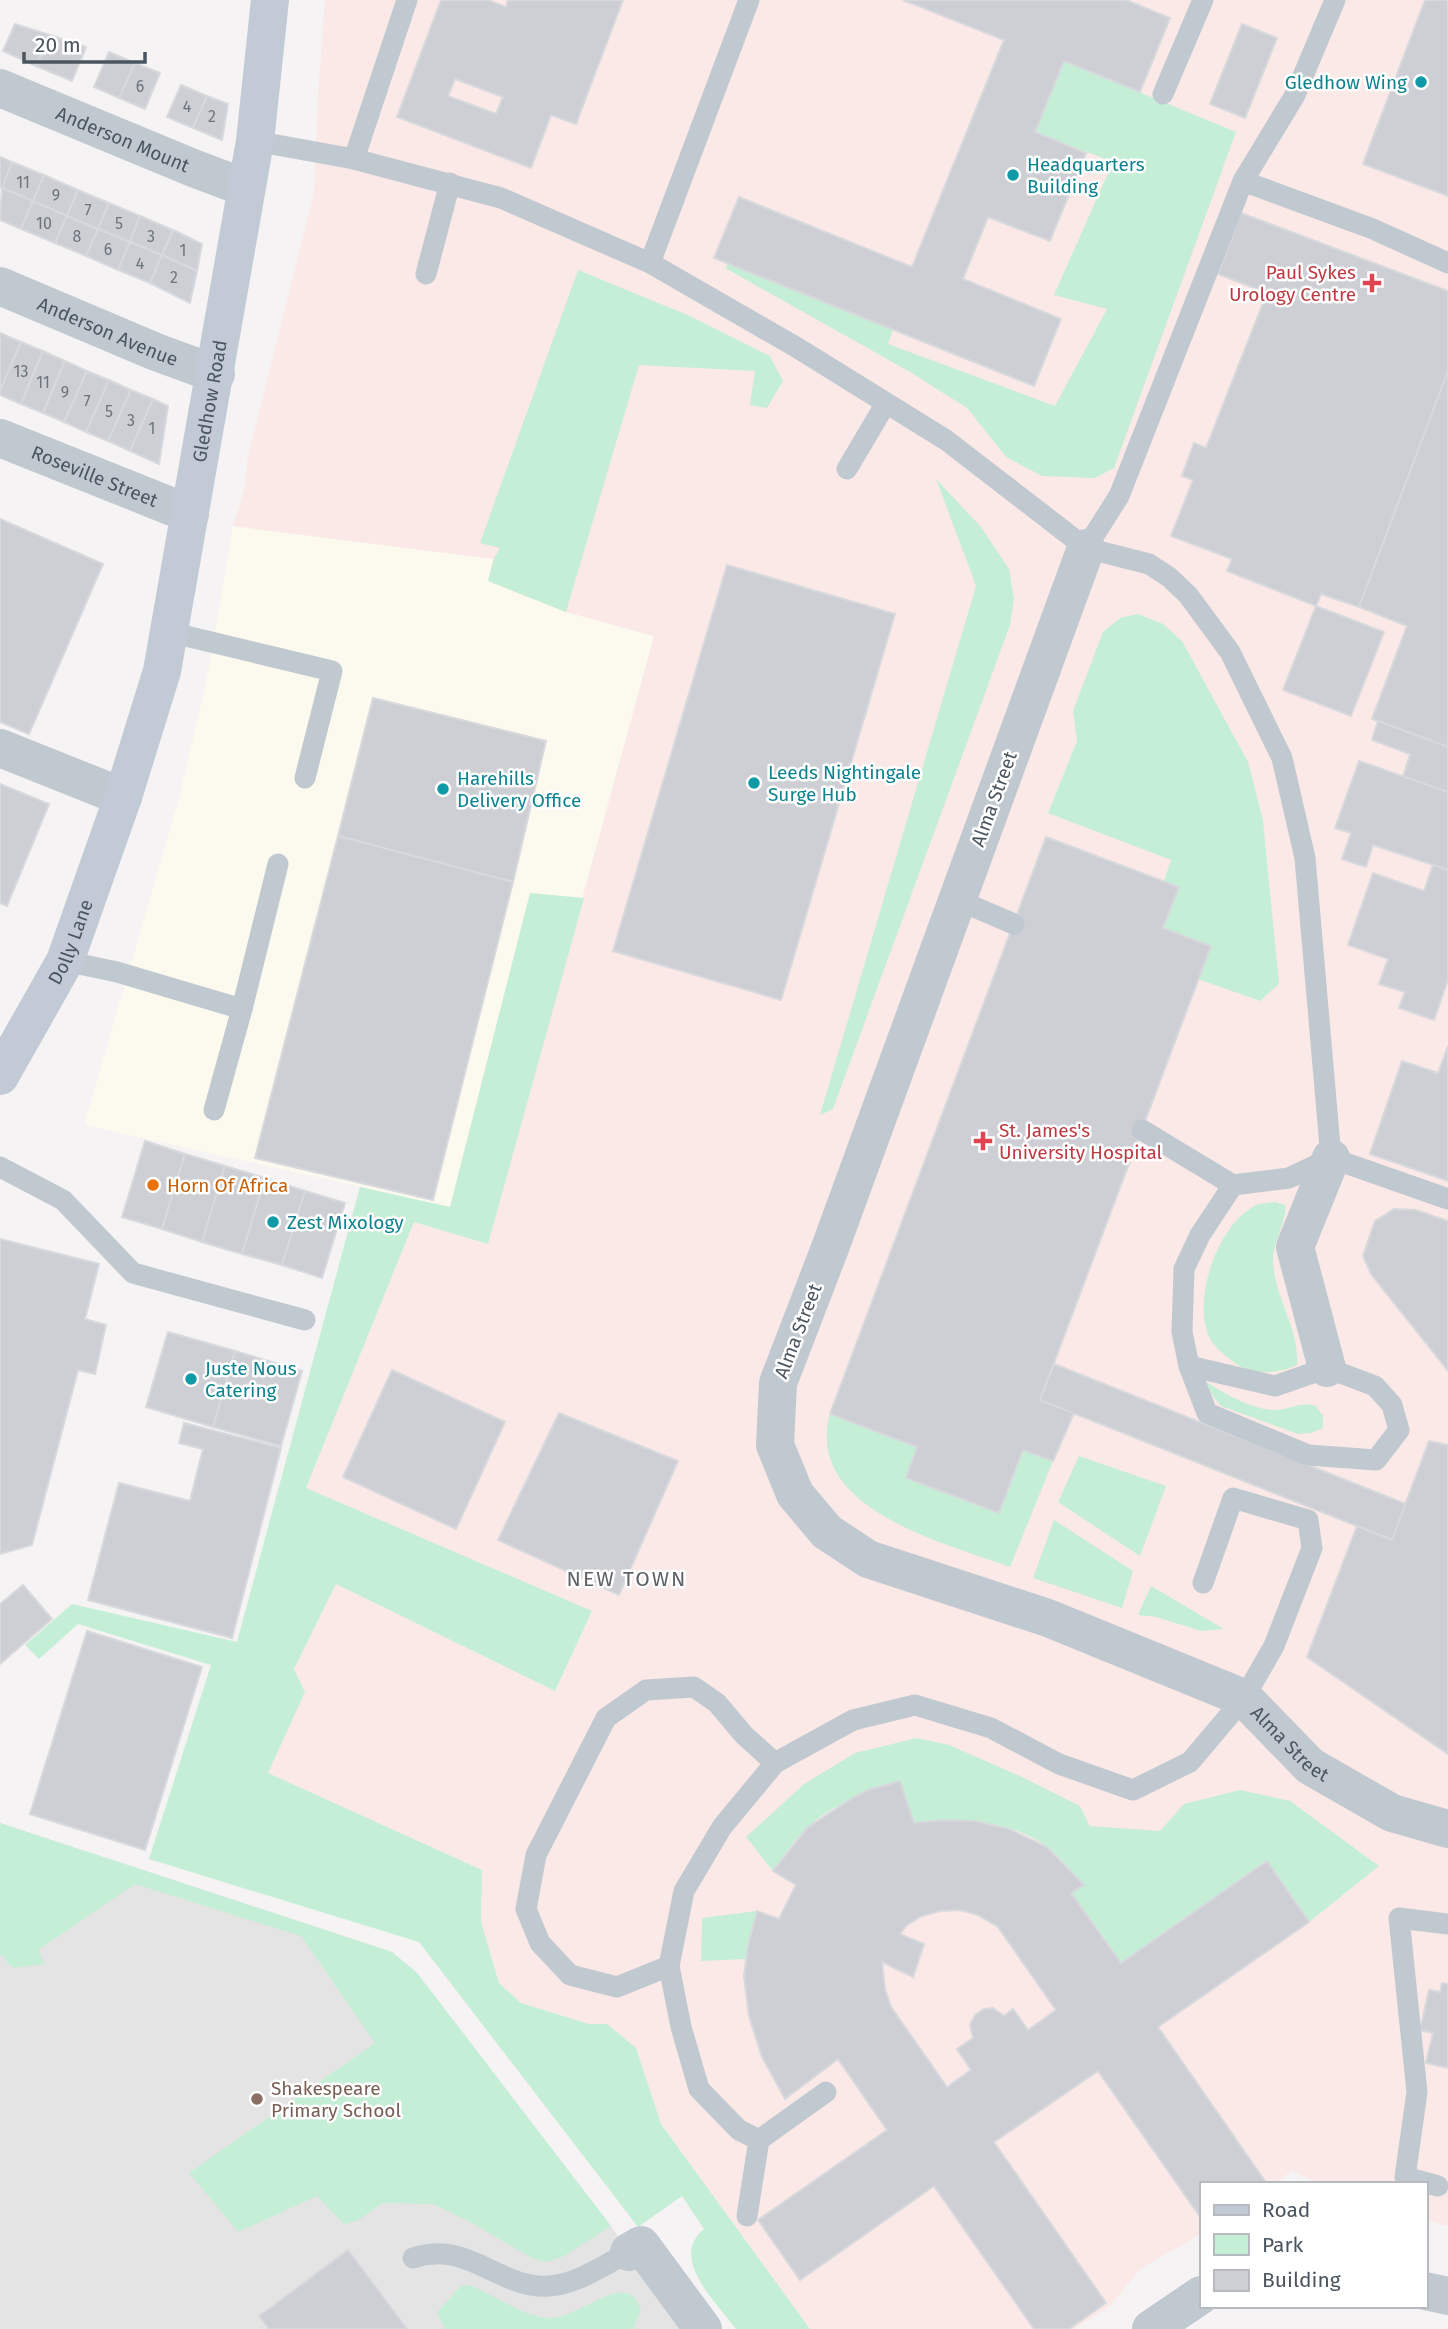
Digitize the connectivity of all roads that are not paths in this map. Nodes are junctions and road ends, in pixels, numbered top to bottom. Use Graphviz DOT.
graph roads {
  1 [pos="270,0"];
  2 [pos="407,0"];
  3 [pos="749,0"];
  4 [pos="1203,0"];
  5 [pos="1335,0"];
  6 [pos="0,88"];
  7 [pos="1163,94"];
  8 [pos="255,141"];
  9 [pos="354,159"];
  10 [pos="1243,181"];
  11 [pos="450,183"];
  12 [pos="246,188"];
  13 [pos="650,262"];
  14 [pos="1448,263"];
  15 [pos="426,274"];
  16 [pos="0,286"];
  17 [pos="216,374"];
  18 [pos="886,403"];
  19 [pos="0,438"];
  20 [pos="847,469"];
  21 [pos="190,514"];
  22 [pos="1086,548"];
  23 [pos="169,632"];
  24 [pos="0,748"];
  25 [pos="305,778"];
  26 [pos="123,797"];
  27 [pos="278,864"];
  28 [pos="958,900"];
  29 [pos="1014,924"];
  30 [pos="65,961"];
  31 [pos="243,1009"];
  32 [pos="0,1076"];
  33 [pos="214,1110"];
  34 [pos="1142,1130"];
  35 [pos="1331,1158"];
  36 [pos="0,1167"];
  37 [pos="1233,1185"];
  38 [pos="1448,1199"];
  39 [pos="305,1321"];
  40 [pos="1189,1366"];
  41 [pos="1327,1368"];
  42 [pos="1203,1583"];
  43 [pos="1244,1698"];
  44 [pos="775,1763"];
  45 [pos="1448,1829"];
  46 [pos="1448,1924"];
  47 [pos="669,1966"];
  48 [pos="826,2092"];
  49 [pos="759,2140"];
  50 [pos="1423,2182"];
  51 [pos="1427,2183"];
  52 [pos="1437,2186"];
  53 [pos="747,2216"];
  54 [pos="634,2242"];
  55 [pos="413,2258"];
  56 [pos="1427,2291"];
  57 [pos="1200,2296"];
  58 [pos="1448,2296"];
  59 [pos="703,2329"];
  60 [pos="1151,2329"];
  1 -- 8 [label="street, Gledhow Road"];
  2 -- 9 [label="lane"];
  3 -- 13 [label="lane"];
  4 -- 7 [label="lane"];
  5 -- 10 [label="lane"];
  6 -- 12 [label="street, Anderson Mount"];
  8 -- 9 [label="lane"];
  8 -- 12 [label="street, Gledhow Road"];
  9 -- 11 [label="lane"];
  10 -- 14 [label="lane"];
  10 -- 22 [label="lane"];
  11 -- 13 [label="lane"];
  11 -- 15 [label="lane"];
  12 -- 17 [label="street, Gledhow Road"];
  13 -- 18 [label="lane"];
  16 -- 17 [label="street, Anderson Avenue"];
  17 -- 21 [label="street, Gledhow Road"];
  18 -- 20 [label="lane"];
  18 -- 22 [label="lane"];
  19 -- 21 [label="street, Roseville Street"];
  21 -- 23 [label="street, Gledhow Road"];
  22 -- 28 [label="street, Alma Street"];
  22 -- 35 [label="lane"];
  23 -- 25 [label="lane"];
  23 -- 26 [label="street, Gledhow Road"];
  24 -- 26 [label="street"];
  26 -- 30 [label="street, Dolly Lane"];
  27 -- 31 [label="lane"];
  28 -- 29 [label="lane"];
  28 -- 43 [label="street, Alma Street"];
  30 -- 31 [label="lane"];
  30 -- 32 [label="street, Dolly Lane"];
  31 -- 33 [label="lane"];
  34 -- 37 [label="lane"];
  35 -- 37 [label="lane"];
  35 -- 38 [label="lane"];
  35 -- 41 [label="street"];
  36 -- 39 [label="lane"];
  37 -- 40 [label="lane"];
  40 -- 41 [label="lane"];
  40 -- 41 [label="lane"];
  42 -- 43 [label="lane"];
  43 -- 44 [label="lane"];
  43 -- 45 [label="street, Alma Street"];
  44 -- 47 [label="lane"];
  44 -- 47 [label="lane"];
  46 -- 50 [label="lane"];
  47 -- 49 [label="lane"];
  48 -- 49 [label="lane"];
  49 -- 53 [label="lane"];
  51 -- 52 [label="lane"];
  54 -- 55 [label="lane"];
  54 -- 59 [label="street"];
  56 -- 58 [label="street"];
  57 -- 60 [label="street"];
}
